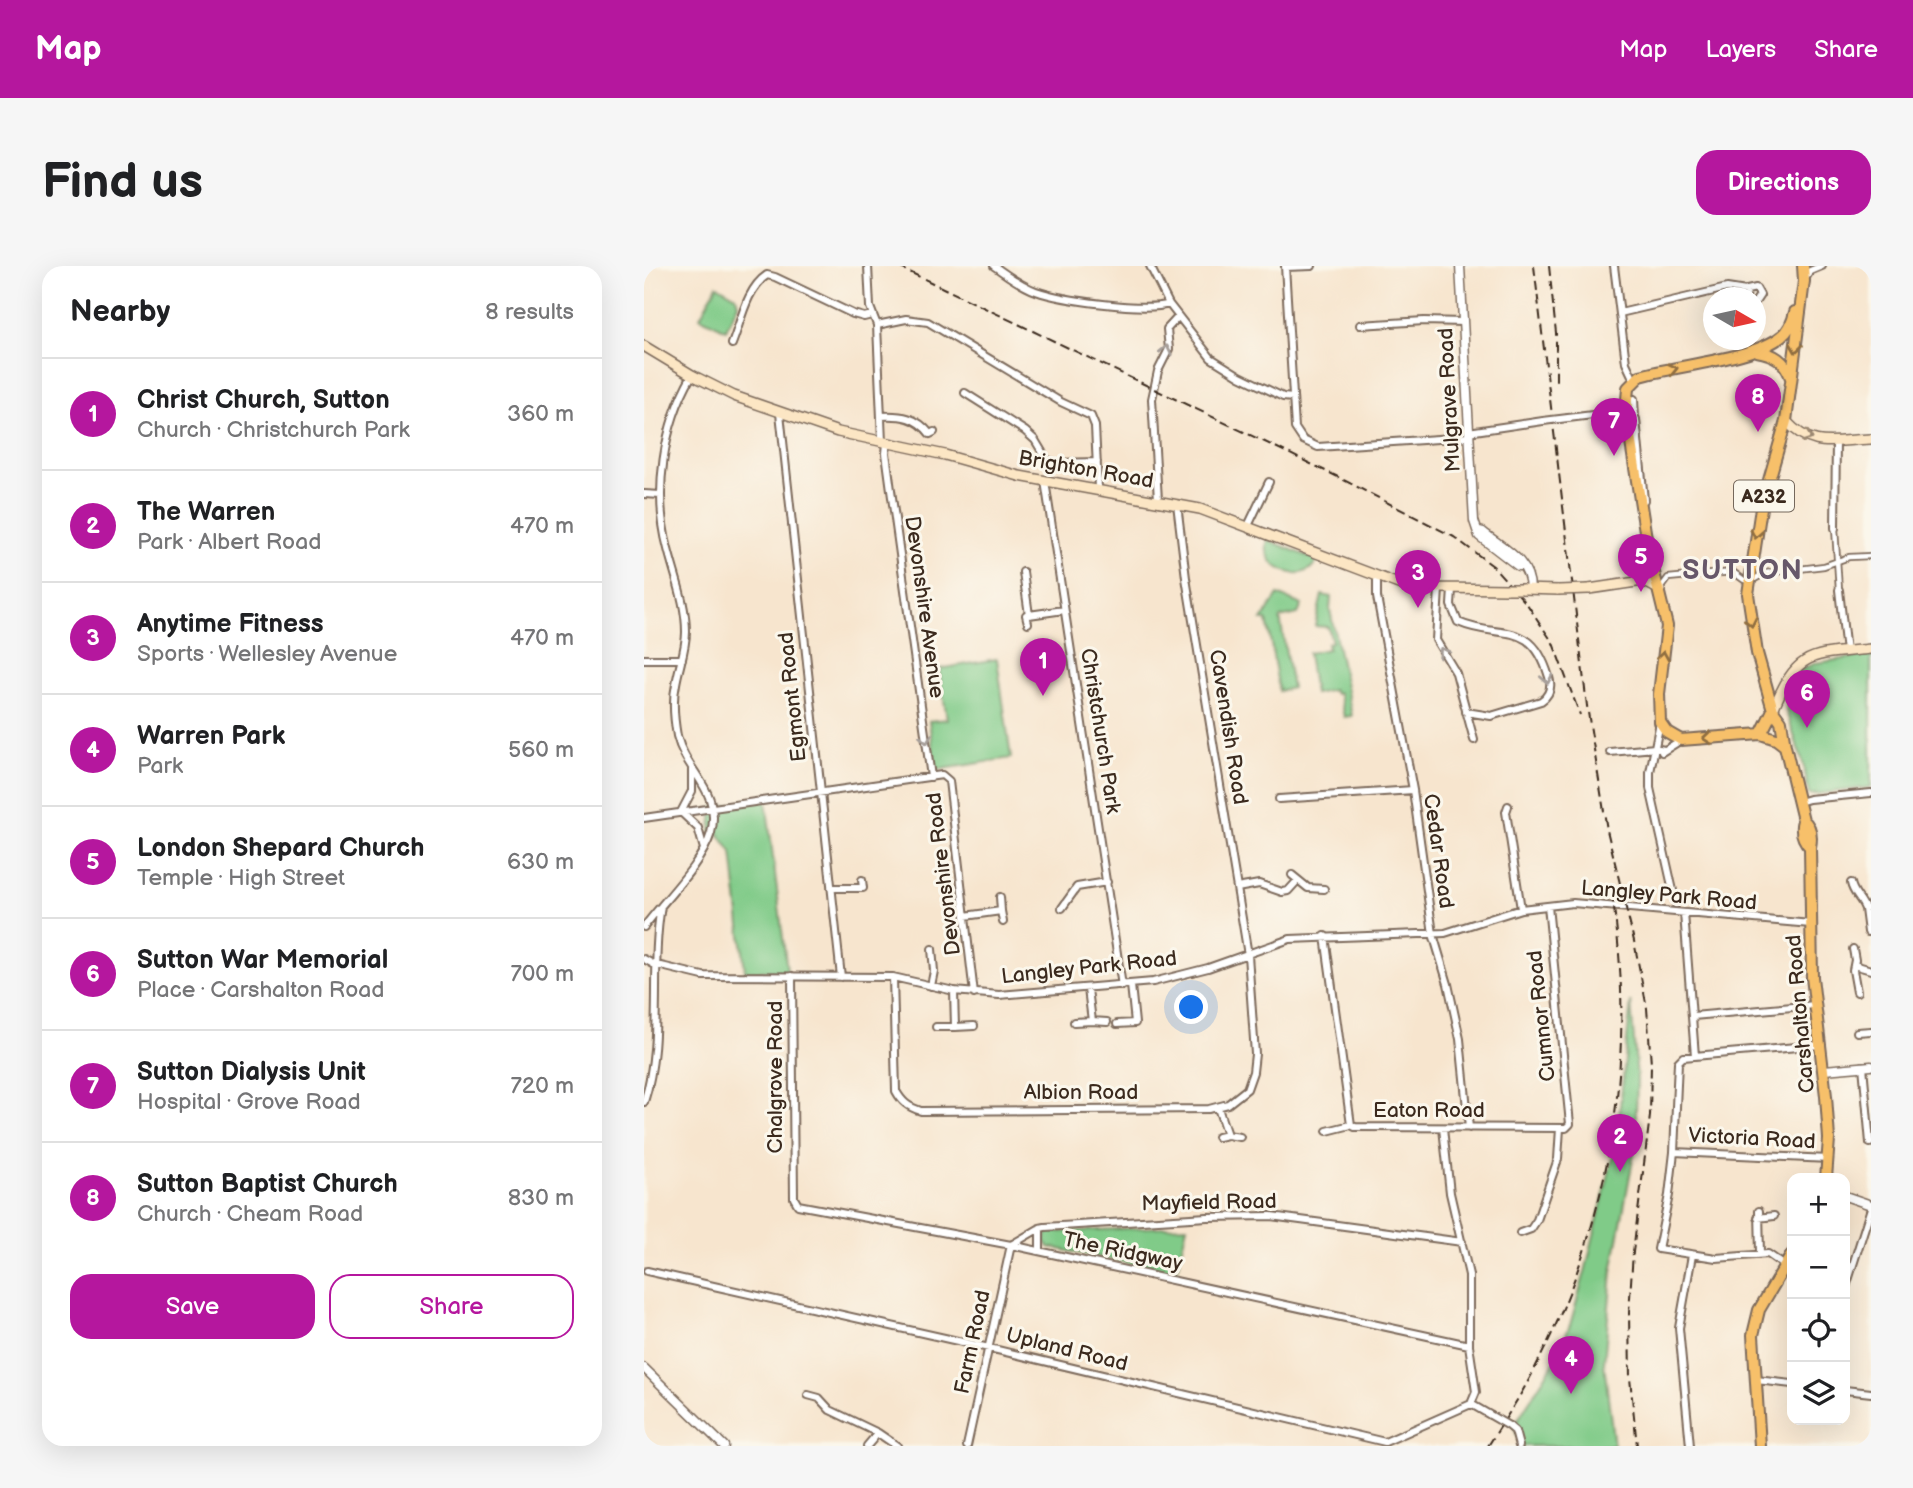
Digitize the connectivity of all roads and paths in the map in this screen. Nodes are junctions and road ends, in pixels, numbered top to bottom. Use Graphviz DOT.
graph roads {
  1 [pos="868,266"];
  2 [pos="994,266"];
  3 [pos="1150,266"];
  4 [pos="1285,266"];
  5 [pos="1312,266"];
  6 [pos="1460,266"];
  7 [pos="1614,266"];
  8 [pos="1801,266"];
  9 [pos="1822,266"];
  10 [pos="1804,281"];
  11 [pos="1703,294"];
  12 [pos="1169,304"];
  13 [pos="871,311"];
  14 [pos="1620,313"];
  15 [pos="1178,317"];
  16 [pos="1463,322"];
  17 [pos="877,325"];
  18 [pos="1360,325"];
  19 [pos="732,344"];
  20 [pos="644,346"];
  21 [pos="1755,351"];
  22 [pos="692,374"];
  23 [pos="1634,380"];
  24 [pos="1792,380"];
  25 [pos="965,393"];
  26 [pos="1293,398"];
  27 [pos="1634,399"];
  28 [pos="1626,411"];
  29 [pos="780,413"];
  30 [pos="881,416"];
  31 [pos="1636,419"];
  32 [pos="1786,421"];
  33 [pos="934,432"];
  34 [pos="1468,435"];
  35 [pos="1871,439"];
  36 [pos="1836,441"];
  37 [pos="885,443"];
  38 [pos="1097,462"];
  39 [pos="1638,469"];
  40 [pos="1045,481"];
  41 [pos="1269,482"];
  42 [pos="1098,489"];
  43 [pos="644,494"];
  44 [pos="661,495"];
  45 [pos="1158,500"];
  46 [pos="1177,503"];
  47 [pos="1248,526"];
  48 [pos="1835,528"];
  49 [pos="1871,556"];
  50 [pos="1836,561"];
  51 [pos="1650,562"];
  52 [pos="1023,572"];
  53 [pos="1749,576"];
  54 [pos="1377,578"];
  55 [pos="1643,581"];
  56 [pos="1439,589"];
  57 [pos="1452,589"];
  58 [pos="1526,589"];
  59 [pos="1660,590"];
  60 [pos="1839,590"];
  61 [pos="1065,610"];
  62 [pos="1026,615"];
  63 [pos="1028,623"];
  64 [pos="1871,649"];
  65 [pos="1846,652"];
  66 [pos="644,659"];
  67 [pos="682,659"];
  68 [pos="1773,710"];
  69 [pos="1466,712"];
  70 [pos="1660,722"];
  71 [pos="1761,734"];
  72 [pos="1474,740"];
  73 [pos="1681,740"];
  74 [pos="1785,746"];
  75 [pos="1655,748"];
  76 [pos="1664,750"];
  77 [pos="1610,752"];
  78 [pos="1654,758"];
  79 [pos="692,768"];
  80 [pos="932,776"];
  81 [pos="1413,790"];
  82 [pos="820,792"];
  83 [pos="1871,793"];
  84 [pos="1279,799"];
  85 [pos="1799,802"];
  86 [pos="1508,806"];
  87 [pos="713,807"];
  88 [pos="681,812"];
  89 [pos="644,818"];
  90 [pos="705,851"];
  91 [pos="1107,882"];
  92 [pos="1851,883"];
  93 [pos="873,887"];
  94 [pos="831,888"];
  95 [pos="1237,888"];
  96 [pos="1324,889"];
  97 [pos="1000,897"];
  98 [pos="1676,904"];
  99 [pos="661,906"];
  100 [pos="1548,906"];
  101 [pos="1062,908"];
  102 [pos="1868,908"];
  103 [pos="1521,909"];
  104 [pos="1001,911"];
  105 [pos="1684,913"];
  106 [pos="965,916"];
  107 [pos="1003,922"];
  108 [pos="1811,925"];
  109 [pos="644,927"];
  110 [pos="1868,932"];
  111 [pos="1433,934"];
  112 [pos="1325,936"];
  113 [pos="932,949"];
  114 [pos="1853,949"];
  115 [pos="1248,955"];
  116 [pos="644,960"];
  117 [pos="656,964"];
  118 [pos="1854,965"];
  119 [pos="1871,970"];
  120 [pos="792,976"];
  121 [pos="841,977"];
  122 [pos="893,977"];
  123 [pos="1131,985"];
  124 [pos="931,986"];
  125 [pos="1122,986"];
  126 [pos="1088,989"];
  127 [pos="954,991"];
  128 [pos="1857,992"];
  129 [pos="974,994"];
  130 [pos="1815,1005"];
  131 [pos="1693,1016"];
  132 [pos="1092,1021"];
  133 [pos="1074,1022"];
  134 [pos="1107,1022"];
  135 [pos="1117,1024"];
  136 [pos="974,1026"];
  137 [pos="936,1027"];
  138 [pos="954,1027"];
  139 [pos="1871,1031"];
  140 [pos="1857,1032"];
  141 [pos="1820,1045"];
  142 [pos="1695,1056"];
  143 [pos="1867,1066"];
  144 [pos="1824,1070"];
  145 [pos="644,1102"];
  146 [pos="1218,1108"];
  147 [pos="1570,1124"];
  148 [pos="1351,1125"];
  149 [pos="1443,1128"];
  150 [pos="1469,1128"];
  151 [pos="1560,1128"];
  152 [pos="1327,1130"];
  153 [pos="1227,1136"];
  154 [pos="1218,1137"];
  155 [pos="1240,1137"];
  156 [pos="1870,1143"];
  157 [pos="1674,1152"];
  158 [pos="1829,1159"];
  159 [pos="1827,1173"];
  160 [pos="793,1177"];
  161 [pos="1850,1198"];
  162 [pos="1871,1207"];
  163 [pos="1774,1216"];
  164 [pos="1040,1228"];
  165 [pos="1520,1233"];
  166 [pos="1462,1242"];
  167 [pos="1011,1245"];
  168 [pos="1040,1251"];
  169 [pos="1760,1254"];
  170 [pos="1692,1255"];
  171 [pos="1787,1263"];
  172 [pos="1785,1266"];
  173 [pos="647,1271"];
  174 [pos="1850,1274"];
  175 [pos="1469,1345"];
  176 [pos="989,1348"];
  177 [pos="644,1368"];
  178 [pos="1754,1380"];
  179 [pos="1787,1383"];
  180 [pos="1850,1391"];
  181 [pos="1871,1393"];
  182 [pos="808,1395"];
  183 [pos="1471,1404"];
  184 [pos="878,1433"];
  185 [pos="1384,1444"];
  186 [pos="724,1446"];
  187 [pos="867,1446"];
  188 [pos="897,1446"];
  189 [pos="967,1446"];
  190 [pos="1519,1446"];
  191 [pos="1690,1446"];
  192 [pos="1759,1446"];
  1 -- 13 [label="street"];
  2 -- 12 [label="street"];
  3 -- 12 [label="street"];
  4 -- 5 [label="street"];
  4 -- 26 [label="street"];
  6 -- 16 [label="street, Mulgrave Road"];
  7 -- 14 [label="street"];
  8 -- 10 [label="highway, A232"];
  8 -- 21 [label="highway, A232"];
  9 -- 10 [label="street"];
  10 -- 24 [label="highway, A232, one-way"];
  11 -- 14 [label="street"];
  12 -- 15 [label="street"];
  13 -- 17 [label="street"];
  13 -- 19 [label="street"];
  14 -- 23 [label="street"];
  15 -- 26 [label="street"];
  45 -- 15 [label="street, one-way"];
  16 -- 18 [label="street"];
  16 -- 34 [label="street, Mulgrave Road"];
  17 -- 30 [label="street, Devonshire Avenue"];
  17 -- 38 [label="street"];
  20 -- 22 [label="main road, Brighton Road"];
  23 -- 21 [label="highway, A232, one-way"];
  21 -- 24 [label="highway"];
  22 -- 29 [label="main road, Brighton Road"];
  22 -- 44 [label="street"];
  23 -- 28 [label="highway"];
  24 -- 32 [label="highway, A232"];
  25 -- 38 [label="street"];
  26 -- 34 [label="street"];
  27 -- 31 [label="street"];
  28 -- 31 [label="street"];
  28 -- 34 [label="street, bridge"];
  28 -- 39 [label="highway"];
  29 -- 37 [label="main road, Brighton Road"];
  29 -- 82 [label="street, Egmont Road"];
  30 -- 33 [label="street"];
  30 -- 37 [label="street, Devonshire Avenue"];
  31 -- 39 [label="street"];
  32 -- 36 [label="main road, one-way"];
  32 -- 53 [label="highway, A232, one-way"];
  34 -- 58 [label="street, Mulgrave Road"];
  35 -- 36 [label="main road"];
  36 -- 48 [label="street"];
  37 -- 40 [label="main road, Brighton Road"];
  37 -- 80 [label="street, Devonshire Avenue, one-way"];
  38 -- 42 [label="street"];
  39 -- 51 [label="highway"];
  40 -- 42 [label="main road, Brighton Road"];
  40 -- 61 [label="street, Christchurch Park"];
  41 -- 47 [label="street"];
  42 -- 45 [label="main road, Brighton Road"];
  43 -- 44 [label="street"];
  44 -- 67 [label="street"];
  45 -- 46 [label="main road, Brighton Road"];
  46 -- 47 [label="main road, Brighton Road"];
  46 -- 95 [label="street, Cavendish Road"];
  47 -- 54 [label="main road, Brighton Road"];
  48 -- 50 [label="street"];
  49 -- 50 [label="street"];
  50 -- 53 [label="street"];
  50 -- 60 [label="street"];
  51 -- 55 [label="main road"];
  51 -- 59 [label="highway"];
  52 -- 62 [label="street"];
  53 -- 59 [label="street"];
  53 -- 68 [label="highway, Carshalton Road / A232, one-way"];
  54 -- 56 [label="main road, Brighton Road"];
  54 -- 81 [label="street, Cedar Road"];
  55 -- 58 [label="main road, Brighton Road, bridge"];
  55 -- 59 [label="main road"];
  56 -- 57 [label="main road, Brighton Road"];
  69 -- 56 [label="street, one-way"];
  57 -- 58 [label="main road, Brighton Road, bridge"];
  57 -- 69 [label="street, one-way"];
  70 -- 59 [label="highway, one-way"];
  60 -- 65 [label="street"];
  61 -- 62 [label="street"];
  61 -- 91 [label="street, Christchurch Park"];
  62 -- 63 [label="street"];
  64 -- 65 [label="main road"];
  65 -- 68 [label="main road"];
  66 -- 67 [label="street"];
  67 -- 79 [label="street"];
  68 -- 71 [label="highway"];
  68 -- 74 [label="highway, Carshalton Road / A232"];
  69 -- 72 [label="street"];
  70 -- 73 [label="highway"];
  70 -- 75 [label="street"];
  71 -- 73 [label="highway, one-way"];
  71 -- 74 [label="highway"];
  73 -- 76 [label="street"];
  74 -- 85 [label="highway, Carshalton Road / A232"];
  75 -- 76 [label="street"];
  75 -- 77 [label="street"];
  75 -- 78 [label="street"];
  76 -- 78 [label="street"];
  78 -- 98 [label="street"];
  79 -- 87 [label="street"];
  79 -- 88 [label="street"];
  80 -- 82 [label="street, Devonshire Road"];
  80 -- 106 [label="street, Devonshire Road"];
  81 -- 84 [label="street"];
  81 -- 111 [label="street, Cedar Road"];
  82 -- 87 [label="street, Devonshire Road"];
  82 -- 94 [label="street, Egmont Road"];
  83 -- 85 [label="street"];
  85 -- 108 [label="highway, Carshalton Road / A232"];
  86 -- 103 [label="street"];
  87 -- 88 [label="street, Devonshire Road"];
  87 -- 90 [label="street"];
  88 -- 89 [label="street, Devonshire Road"];
  88 -- 90 [label="street"];
  90 -- 99 [label="street"];
  91 -- 101 [label="street"];
  91 -- 125 [label="street, Christchurch Park"];
  92 -- 102 [label="street"];
  93 -- 94 [label="street"];
  94 -- 121 [label="street, Egmont Road"];
  95 -- 96 [label="street"];
  95 -- 115 [label="street, Cavendish Road"];
  97 -- 104 [label="street"];
  99 -- 109 [label="street"];
  99 -- 117 [label="street"];
  100 -- 103 [label="street, Langley Park Road"];
  100 -- 105 [label="street, Langley Park Road"];
  100 -- 147 [label="street, Cumnor Road"];
  102 -- 110 [label="street"];
  103 -- 111 [label="street, Langley Park Road"];
  104 -- 106 [label="street"];
  104 -- 107 [label="street"];
  105 -- 108 [label="street, Langley Park Road"];
  105 -- 131 [label="street"];
  106 -- 129 [label="street, Devonshire Road"];
  108 -- 130 [label="highway, Carshalton Road / A232"];
  111 -- 112 [label="street, Langley Park Road"];
  111 -- 150 [label="street, Cedar Road"];
  112 -- 115 [label="street, Langley Park Road"];
  112 -- 148 [label="street, Eaton Road"];
  113 -- 124 [label="street"];
  114 -- 118 [label="street"];
  115 -- 123 [label="street, Langley Park Road"];
  115 -- 146 [label="street"];
  116 -- 117 [label="street, Langley Park Road"];
  117 -- 120 [label="street, Langley Park Road"];
  117 -- 145 [label="street"];
  118 -- 119 [label="street"];
  118 -- 128 [label="street"];
  120 -- 121 [label="street, Langley Park Road"];
  120 -- 160 [label="street, Chalgrove Road"];
  121 -- 122 [label="street, Langley Park Road"];
  122 -- 124 [label="street, Langley Park Road"];
  122 -- 146 [label="street, Albion Road"];
  123 -- 125 [label="street, Langley Park Road"];
  123 -- 135 [label="street"];
  124 -- 127 [label="street, Langley Park Road"];
  125 -- 126 [label="street, Langley Park Road"];
  126 -- 129 [label="street, Langley Park Road"];
  126 -- 132 [label="street"];
  127 -- 129 [label="street, Langley Park Road"];
  127 -- 138 [label="street"];
  130 -- 131 [label="street"];
  130 -- 141 [label="highway, Carshalton Road / A232"];
  131 -- 142 [label="street"];
  132 -- 133 [label="street"];
  132 -- 134 [label="street"];
  136 -- 138 [label="street"];
  137 -- 138 [label="street"];
  139 -- 140 [label="street"];
  141 -- 142 [label="street"];
  141 -- 144 [label="highway, Carshalton Road / A232"];
  142 -- 157 [label="street"];
  143 -- 144 [label="street"];
  143 -- 156 [label="street"];
  144 -- 158 [label="highway, Carshalton Road / A232"];
  146 -- 153 [label="street"];
  147 -- 151 [label="street, Eaton Road"];
  148 -- 149 [label="street, Eaton Road"];
  148 -- 152 [label="street"];
  149 -- 150 [label="street, Eaton Road"];
  149 -- 166 [label="street"];
  150 -- 151 [label="street, Eaton Road"];
  151 -- 165 [label="street"];
  153 -- 154 [label="street"];
  153 -- 155 [label="street"];
  157 -- 158 [label="street, Victoria Road"];
  157 -- 170 [label="street"];
  158 -- 159 [label="highway, Carshalton Road / A232"];
  160 -- 167 [label="street, The Ridgway"];
  161 -- 162 [label="street"];
  162 -- 174 [label="street"];
  163 -- 169 [label="street"];
  164 -- 166 [label="street, Mayfield Road"];
  164 -- 167 [label="street, Mayfield Road"];
  164 -- 168 [label="street"];
  166 -- 175 [label="street"];
  167 -- 168 [label="street, The Ridgway"];
  167 -- 176 [label="street, Farm Road"];
  168 -- 175 [label="street, The Ridgway"];
  169 -- 170 [label="street"];
  169 -- 172 [label="street"];
  170 -- 191 [label="street"];
  171 -- 172 [label="highway"];
  172 -- 178 [label="highway"];
  173 -- 176 [label="street, Upland Road"];
  175 -- 183 [label="street"];
  176 -- 185 [label="street, Upland Road"];
  176 -- 189 [label="street, Farm Road"];
  177 -- 186 [label="street"];
  178 -- 179 [label="street"];
  178 -- 192 [label="highway"];
  180 -- 181 [label="street"];
  182 -- 184 [label="street"];
  183 -- 185 [label="street, Upland Road"];
  183 -- 190 [label="street, bridge"];
  184 -- 187 [label="street"];
  184 -- 188 [label="street"];
}
